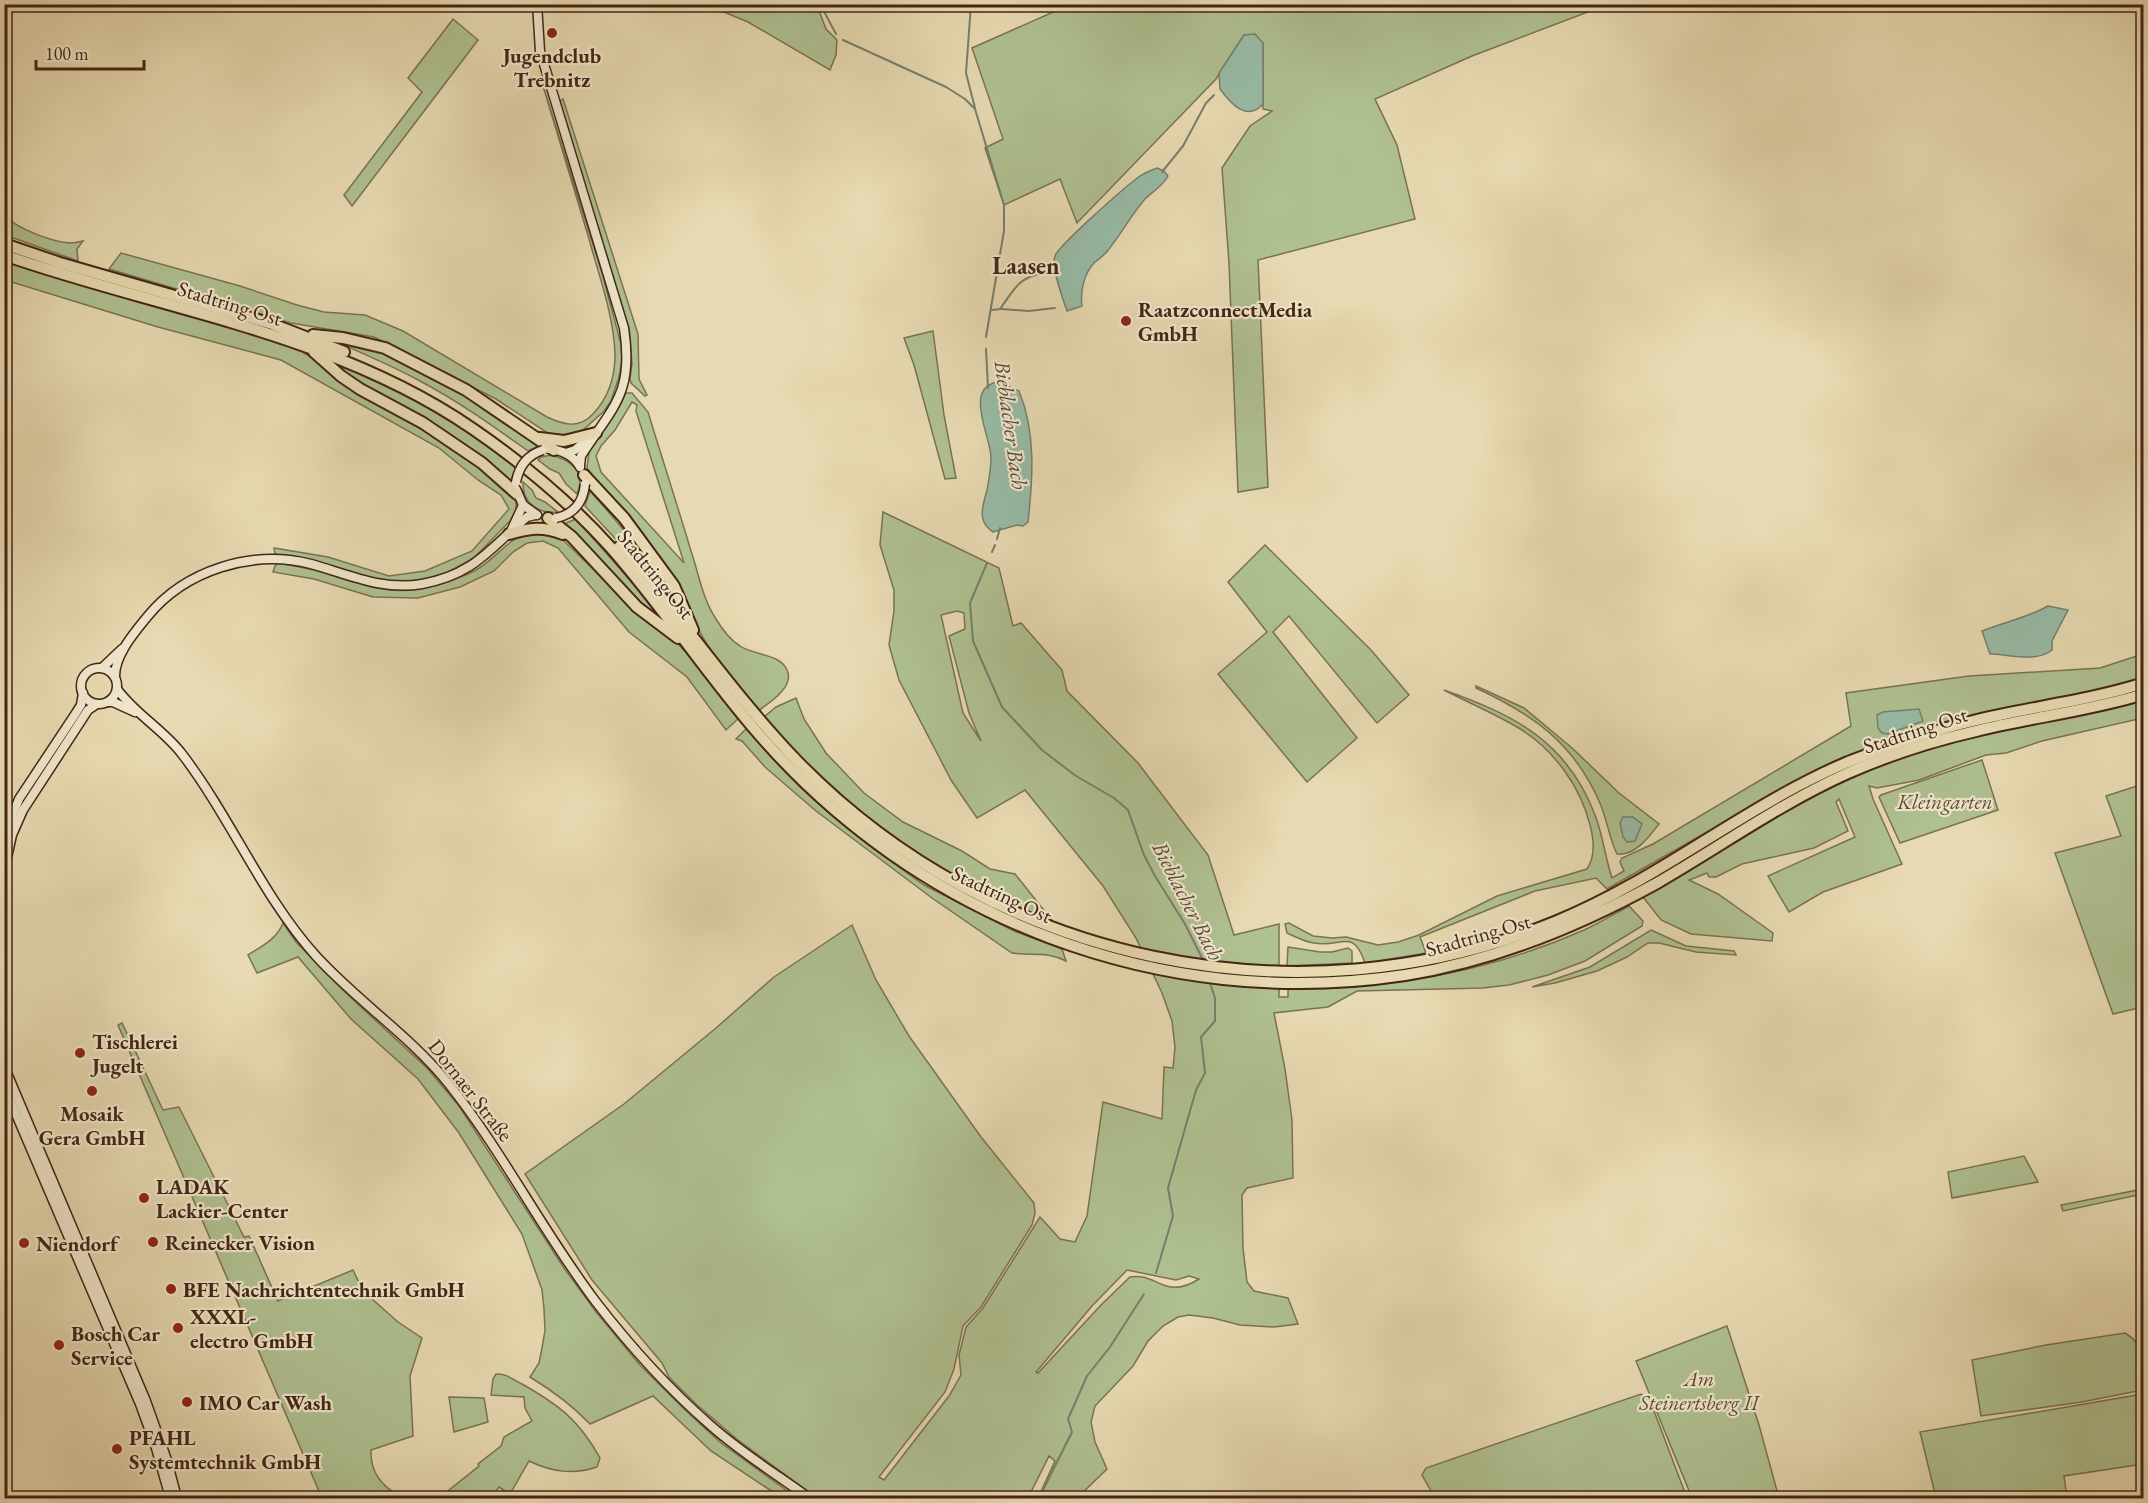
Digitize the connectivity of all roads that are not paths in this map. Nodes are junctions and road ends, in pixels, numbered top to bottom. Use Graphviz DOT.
graph roads {
  1 [pos="537,4"];
  2 [pos="6,250"];
  3 [pos="300,334"];
  4 [pos="307,347"];
  5 [pos="596,433"];
  6 [pos="537,437"];
  7 [pos="549,450"];
  8 [pos="566,453"];
  9 [pos="583,475"];
  10 [pos="517,488"];
  11 [pos="523,505"];
  12 [pos="535,515"];
  13 [pos="552,518"];
  14 [pos="509,534"];
  15 [pos="572,537"];
  16 [pos="692,642"];
  17 [pos="126,645"];
  18 [pos="102,668"];
  19 [pos="115,676"];
  20 [pos="2144,683"];
  21 [pos="117,689"];
  22 [pos="82,693"];
  23 [pos="2144,694"];
  24 [pos="108,702"];
  25 [pos="97,704"];
  26 [pos="143,716"];
  27 [pos="4,836"];
  28 [pos="4,871"];
  29 [pos="1315,977"];
  30 [pos="4,1066"];
  31 [pos="4,1086"];
  32 [pos="170,1498"];
  33 [pos="177,1498"];
  34 [pos="809,1498"];
  1 -- 5 [label="main road"];
  2 -- 3 [label="highway, Stadtring Ost"];
  2 -- 4 [label="highway, Stadtring Ost"];
  3 -- 6 [label="highway"];
  3 -- 16 [label="highway, Stadtring Ost"];
  4 -- 10 [label="highway"];
  4 -- 16 [label="highway, Stadtring Ost"];
  5 -- 6 [label="highway"];
  5 -- 8 [label="main road"];
  5 -- 9 [label="main road"];
  6 -- 7 [label="highway"];
  7 -- 8 [label="main road"];
  7 -- 10 [label="main road, bridge"];
  8 -- 9 [label="main road"];
  9 -- 13 [label="main road, bridge"];
  9 -- 16 [label="highway"];
  10 -- 11 [label="main road"];
  11 -- 12 [label="main road"];
  11 -- 14 [label="main road"];
  12 -- 13 [label="main road"];
  12 -- 14 [label="main road"];
  13 -- 15 [label="highway"];
  14 -- 15 [label="highway"];
  14 -- 17 [label="main road"];
  15 -- 16 [label="highway"];
  16 -- 29 [label="highway, Stadtring Ost"];
  17 -- 18 [label="main road"];
  17 -- 19 [label="main road"];
  18 -- 19 [label="main road"];
  18 -- 22 [label="main road"];
  19 -- 21 [label="main road"];
  20 -- 29 [label="highway, Stadtring Ost"];
  21 -- 24 [label="main road"];
  21 -- 26 [label="main road, Dornaer Straße"];
  22 -- 25 [label="main road"];
  22 -- 27 [label="main road"];
  23 -- 29 [label="highway, Stadtring Ost"];
  24 -- 25 [label="main road"];
  24 -- 26 [label="main road, Dornaer Straße"];
  25 -- 28 [label="main road"];
  26 -- 34 [label="main road, Dornaer Straße"];
  30 -- 33 [label="main road"];
  31 -- 32 [label="main road"];
}
